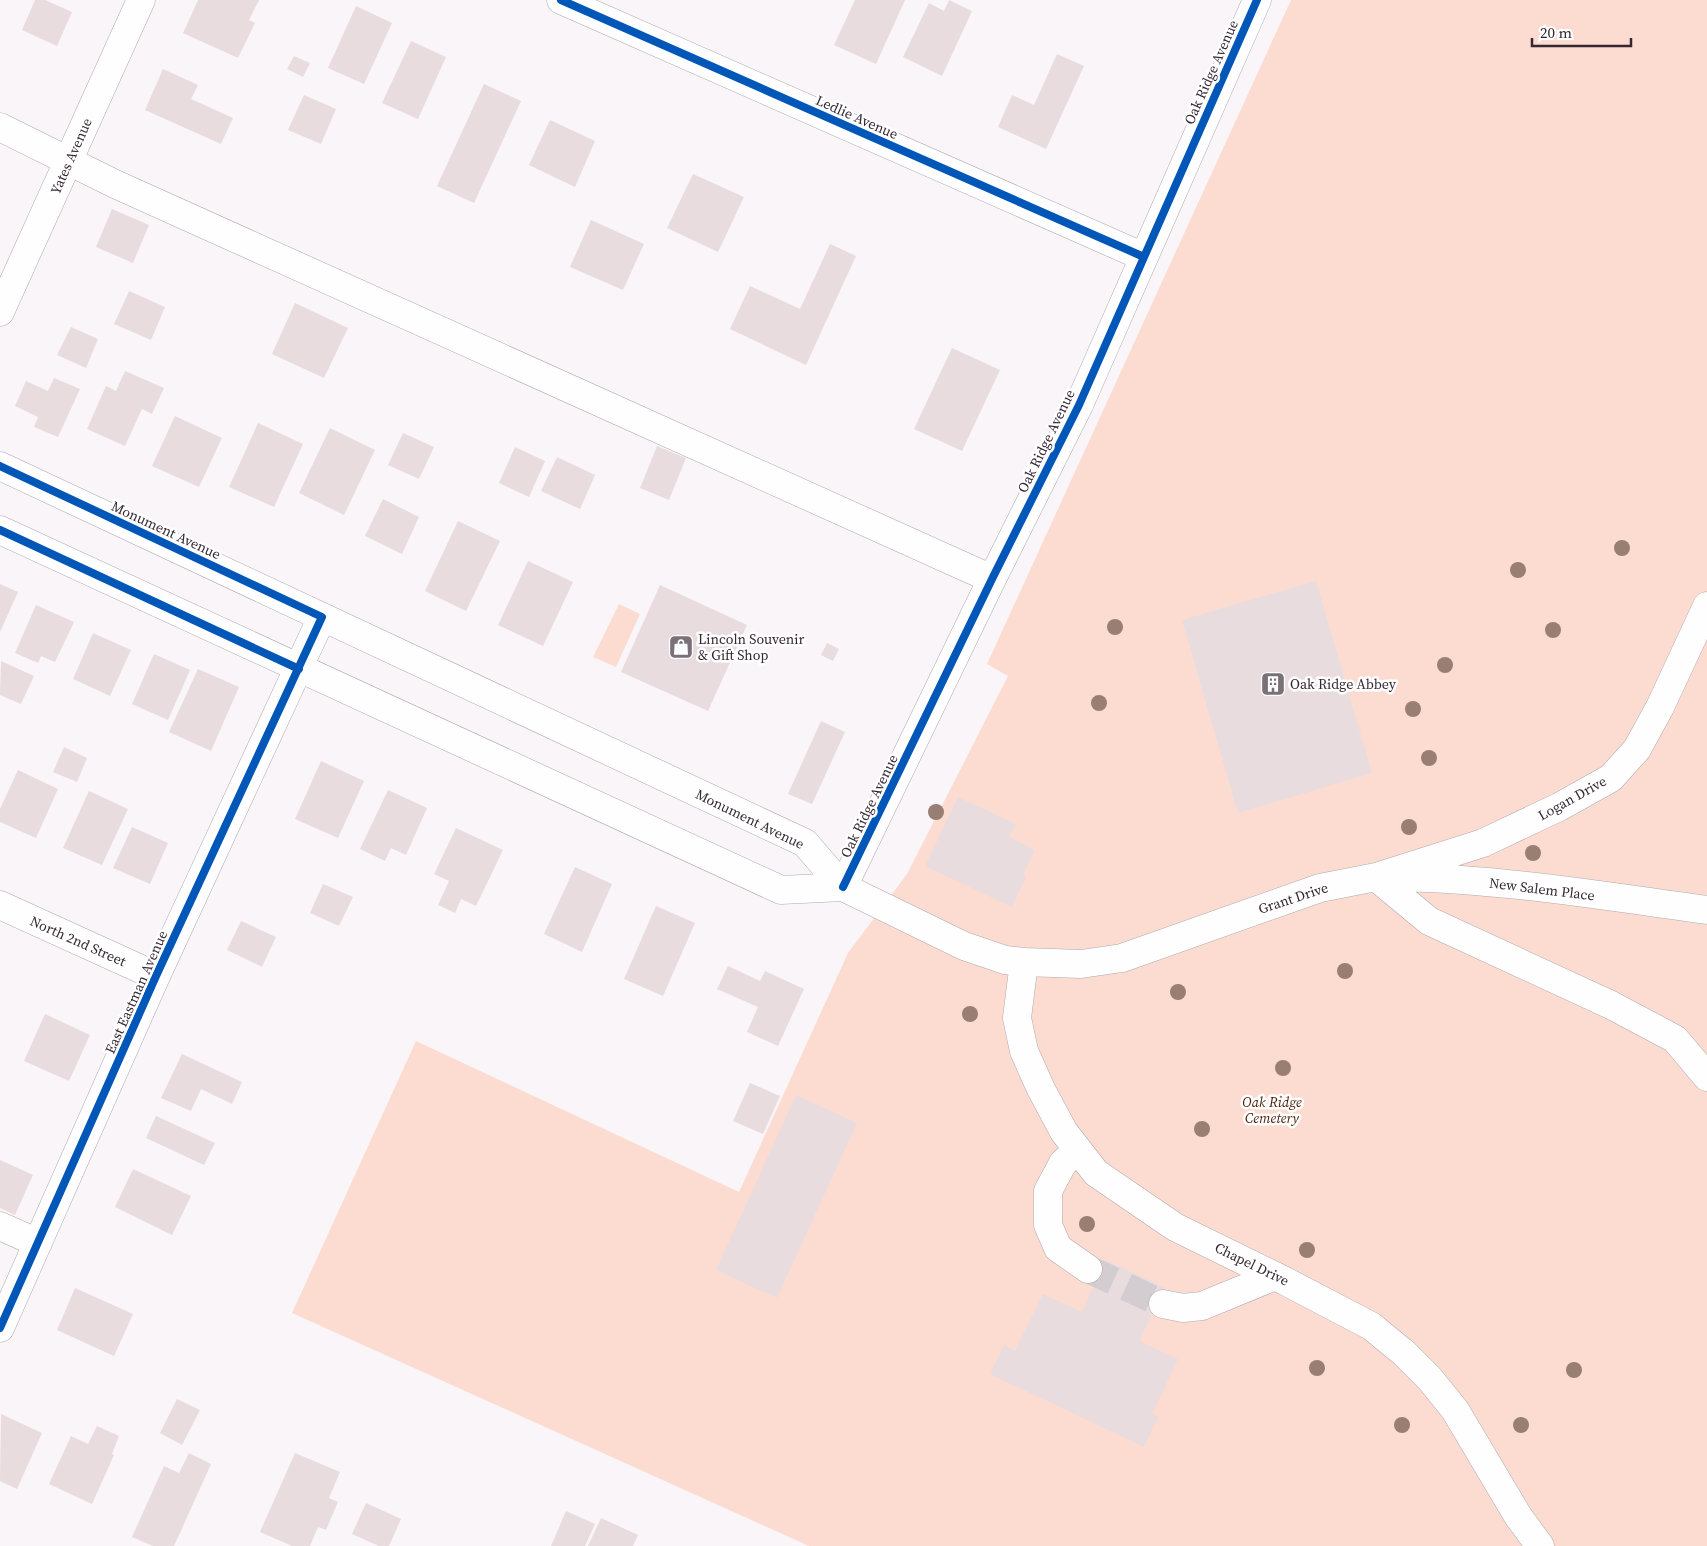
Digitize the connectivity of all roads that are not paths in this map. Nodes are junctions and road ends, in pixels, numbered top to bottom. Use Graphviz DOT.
graph roads {
  1 [pos="141,0"];
  2 [pos="561,0"];
  3 [pos="1257,0"];
  4 [pos="0,127"];
  5 [pos="69,162"];
  6 [pos="1144,257"];
  7 [pos="0,312"];
  8 [pos="0,466"];
  9 [pos="0,530"];
  10 [pos="992,579"];
  11 [pos="1707,606"];
  12 [pos="322,617"];
  13 [pos="299,668"];
  14 [pos="1376,877"];
  15 [pos="843,887"];
  16 [pos="0,905"];
  17 [pos="1707,910"];
  18 [pos="1024,962"];
  19 [pos="156,976"];
  20 [pos="1707,1077"];
  21 [pos="1078,1150"];
  22 [pos="0,1226"];
  23 [pos="38,1243"];
  24 [pos="1088,1269"];
  25 [pos="1275,1276"];
  26 [pos="1163,1304"];
  27 [pos="0,1328"];
  28 [pos="1540,1546"];
  1 -- 5 [label="street, Yates Avenue"];
  2 -- 6 [label="street, Ledlie Avenue"];
  3 -- 6 [label="street, Oak Ridge Avenue"];
  4 -- 5 [label="street"];
  5 -- 7 [label="street, Yates Avenue"];
  5 -- 10 [label="street"];
  6 -- 10 [label="street, Oak Ridge Avenue"];
  8 -- 12 [label="street, Monument Avenue"];
  9 -- 13 [label="street"];
  10 -- 15 [label="street, Oak Ridge Avenue"];
  11 -- 14 [label="street, Logan Drive"];
  12 -- 13 [label="street, East Eastman Avenue"];
  12 -- 15 [label="street, Monument Avenue"];
  13 -- 15 [label="street"];
  13 -- 19 [label="street, East Eastman Avenue"];
  14 -- 17 [label="street, New Salem Place"];
  14 -- 18 [label="street, Grant Drive"];
  14 -- 20 [label="street"];
  15 -- 18 [label="street, Grant Drive"];
  16 -- 19 [label="street, North 2nd Street"];
  18 -- 21 [label="street, Chapel Drive"];
  19 -- 23 [label="street, East Eastman Avenue"];
  21 -- 24 [label="street"];
  21 -- 25 [label="street, Chapel Drive"];
  22 -- 23 [label="street"];
  23 -- 27 [label="street, East Eastman Avenue"];
  25 -- 26 [label="street"];
  25 -- 28 [label="street, Chapel Drive"];
}
